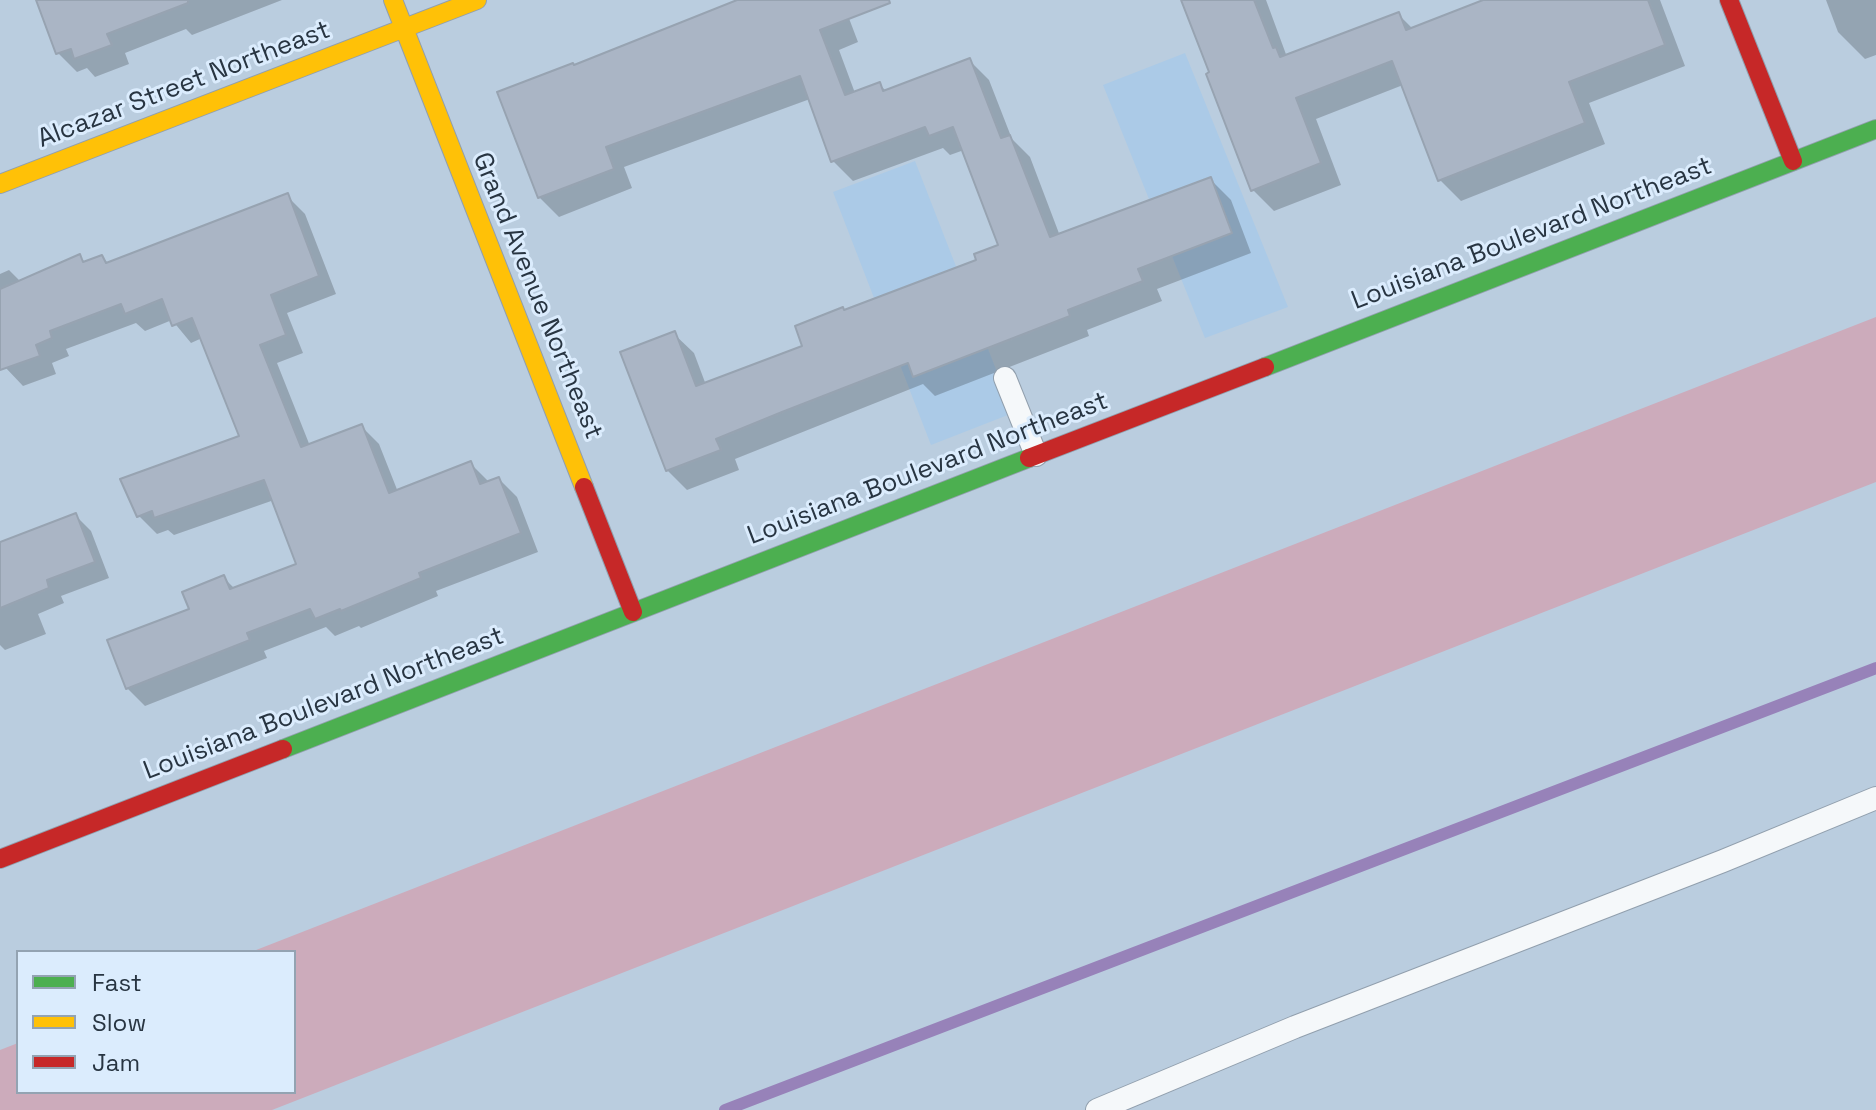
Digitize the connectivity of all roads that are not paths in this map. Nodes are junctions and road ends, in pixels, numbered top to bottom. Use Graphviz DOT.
graph roads {
  1 [pos="393,0"];
  2 [pos="477,0"];
  3 [pos="1729,0"];
  4 [pos="404,29"];
  5 [pos="1876,129"];
  6 [pos="1793,161"];
  7 [pos="0,184"];
  8 [pos="1005,378"];
  9 [pos="1036,455"];
  10 [pos="633,612"];
  11 [pos="1876,798"];
  12 [pos="0,859"];
  13 [pos="1097,1110"];
  1 -- 4 [label="main road, Grand Avenue Northeast"];
  2 -- 4 [label="main road, Alcazar Street Northeast"];
  3 -- 6 [label="main road"];
  4 -- 7 [label="main road, Alcazar Street Northeast"];
  4 -- 10 [label="main road, Grand Avenue Northeast"];
  5 -- 6 [label="main road, Louisiana Boulevard Northeast"];
  6 -- 9 [label="main road, Louisiana Boulevard Northeast"];
  8 -- 9 [label="lane"];
  9 -- 10 [label="main road, Louisiana Boulevard Northeast"];
  10 -- 12 [label="main road, Louisiana Boulevard Northeast"];
  11 -- 13 [label="lane"];
}
